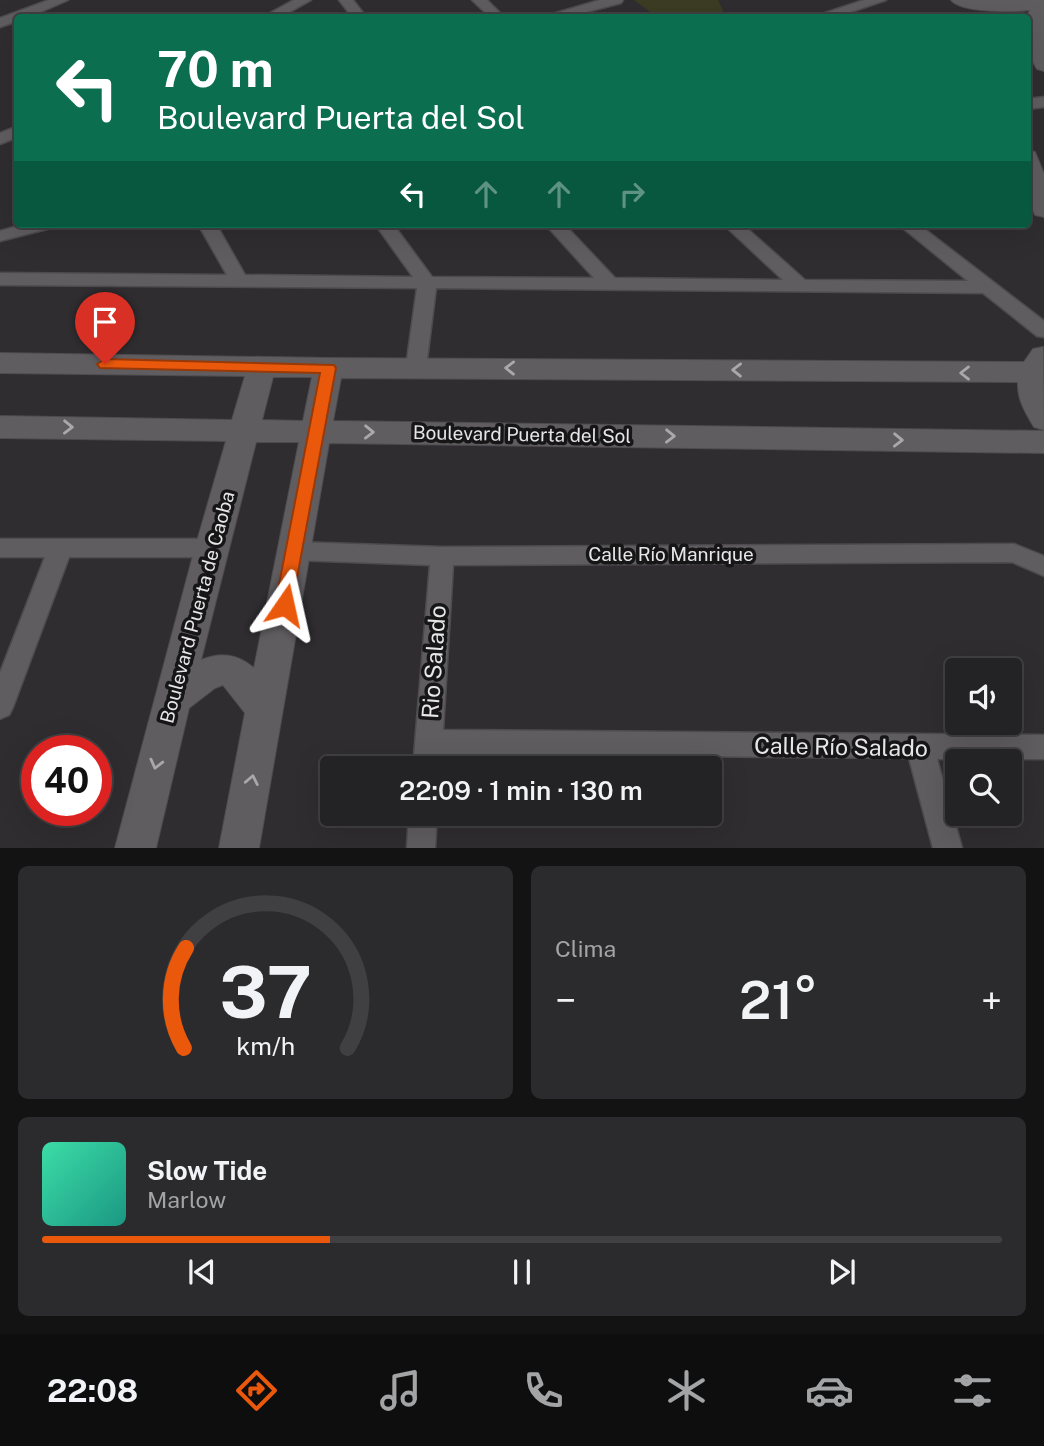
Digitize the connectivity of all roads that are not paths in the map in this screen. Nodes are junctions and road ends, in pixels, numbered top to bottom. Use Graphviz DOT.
graph roads {
  1 [pos="61,0"];
  2 [pos="304,0"];
  3 [pos="346,0"];
  4 [pos="480,0"];
  5 [pos="616,0"];
  6 [pos="962,1"];
  7 [pos="1044,3"];
  8 [pos="13,4"];
  9 [pos="879,7"];
  10 [pos="27,13"];
  11 [pos="275,14"];
  12 [pos="358,14"];
  13 [pos="495,14"];
  14 [pos="561,14"];
  15 [pos="830,14"];
  16 [pos="1044,65"];
  17 [pos="1031,169"];
  18 [pos="1044,210"];
  19 [pos="30,228"];
  20 [pos="209,228"];
  21 [pos="387,228"];
  22 [pos="558,228"];
  23 [pos="736,228"];
  24 [pos="911,228"];
  25 [pos="934,228"];
  26 [pos="0,236"];
  27 [pos="932,243"];
  28 [pos="0,279"];
  29 [pos="239,280"];
  30 [pos="427,283"];
  31 [pos="610,284"];
  32 [pos="800,285"];
  33 [pos="987,287"];
  34 [pos="1044,331"];
  35 [pos="0,363"];
  36 [pos="1039,363"];
  37 [pos="416,366"];
  38 [pos="262,367"];
  39 [pos="328,368"];
  40 [pos="1044,419"];
  41 [pos="0,427"];
  42 [pos="246,429"];
  43 [pos="315,431"];
  44 [pos="1044,442"];
  45 [pos="0,548"];
  46 [pos="211,548"];
  47 [pos="60,549"];
  48 [pos="295,551"];
  49 [pos="442,556"];
  50 [pos="1044,566"];
  51 [pos="173,699"];
  52 [pos="0,707"];
  53 [pos="265,711"];
  54 [pos="1044,747"];
  55 [pos="919,748"];
  56 [pos="427,755"];
  57 [pos="422,826"];
  58 [pos="135,848"];
  59 [pos="239,848"];
  60 [pos="421,848"];
  61 [pos="948,848"];
  1 -- 10 [label="street"];
  2 -- 11 [label="street"];
  3 -- 12 [label="street"];
  4 -- 13 [label="street"];
  5 -- 14 [label="street"];
  6 -- 7 [label="main road"];
  7 -- 16 [label="main road"];
  8 -- 10 [label="street"];
  9 -- 15 [label="street"];
  17 -- 18 [label="main road"];
  19 -- 26 [label="street"];
  20 -- 29 [label="street"];
  21 -- 30 [label="street"];
  22 -- 31 [label="street"];
  23 -- 32 [label="street"];
  24 -- 27 [label="street"];
  25 -- 27 [label="street"];
  27 -- 33 [label="street"];
  28 -- 29 [label="street"];
  29 -- 30 [label="street"];
  30 -- 31 [label="street"];
  30 -- 37 [label="street"];
  31 -- 32 [label="street"];
  32 -- 33 [label="street"];
  33 -- 34 [label="street"];
  35 -- 38 [label="main road"];
  36 -- 37 [label="main road, one-way"];
  36 -- 40 [label="main road"];
  37 -- 39 [label="main road"];
  38 -- 39 [label="main road"];
  38 -- 42 [label="main road, Boulevard Puerta de Caoba"];
  39 -- 43 [label="main road"];
  41 -- 42 [label="main road, Boulevard Puerta del Sol, one-way"];
  42 -- 43 [label="main road, Boulevard Puerta del Sol"];
  42 -- 46 [label="main road, Boulevard Puerta de Caoba"];
  43 -- 44 [label="main road, Boulevard Puerta del Sol, one-way"];
  43 -- 48 [label="main road"];
  45 -- 47 [label="street"];
  46 -- 47 [label="street"];
  46 -- 51 [label="main road, Boulevard Puerta de Caoba"];
  47 -- 52 [label="street"];
  48 -- 49 [label="street, Calle Río Manrique"];
  48 -- 53 [label="main road"];
  49 -- 50 [label="street, Calle Río Manrique"];
  49 -- 56 [label="street, Rio Salado"];
  51 -- 53 [label="main road"];
  51 -- 58 [label="main road, Boulevard Puerta de Caoba, one-way"];
  59 -- 53 [label="main road, one-way"];
  54 -- 55 [label="street, Calle Río Salado"];
  55 -- 56 [label="street, Calle Río Salado"];
  55 -- 61 [label="street"];
  57 -- 60 [label="street"];
}
